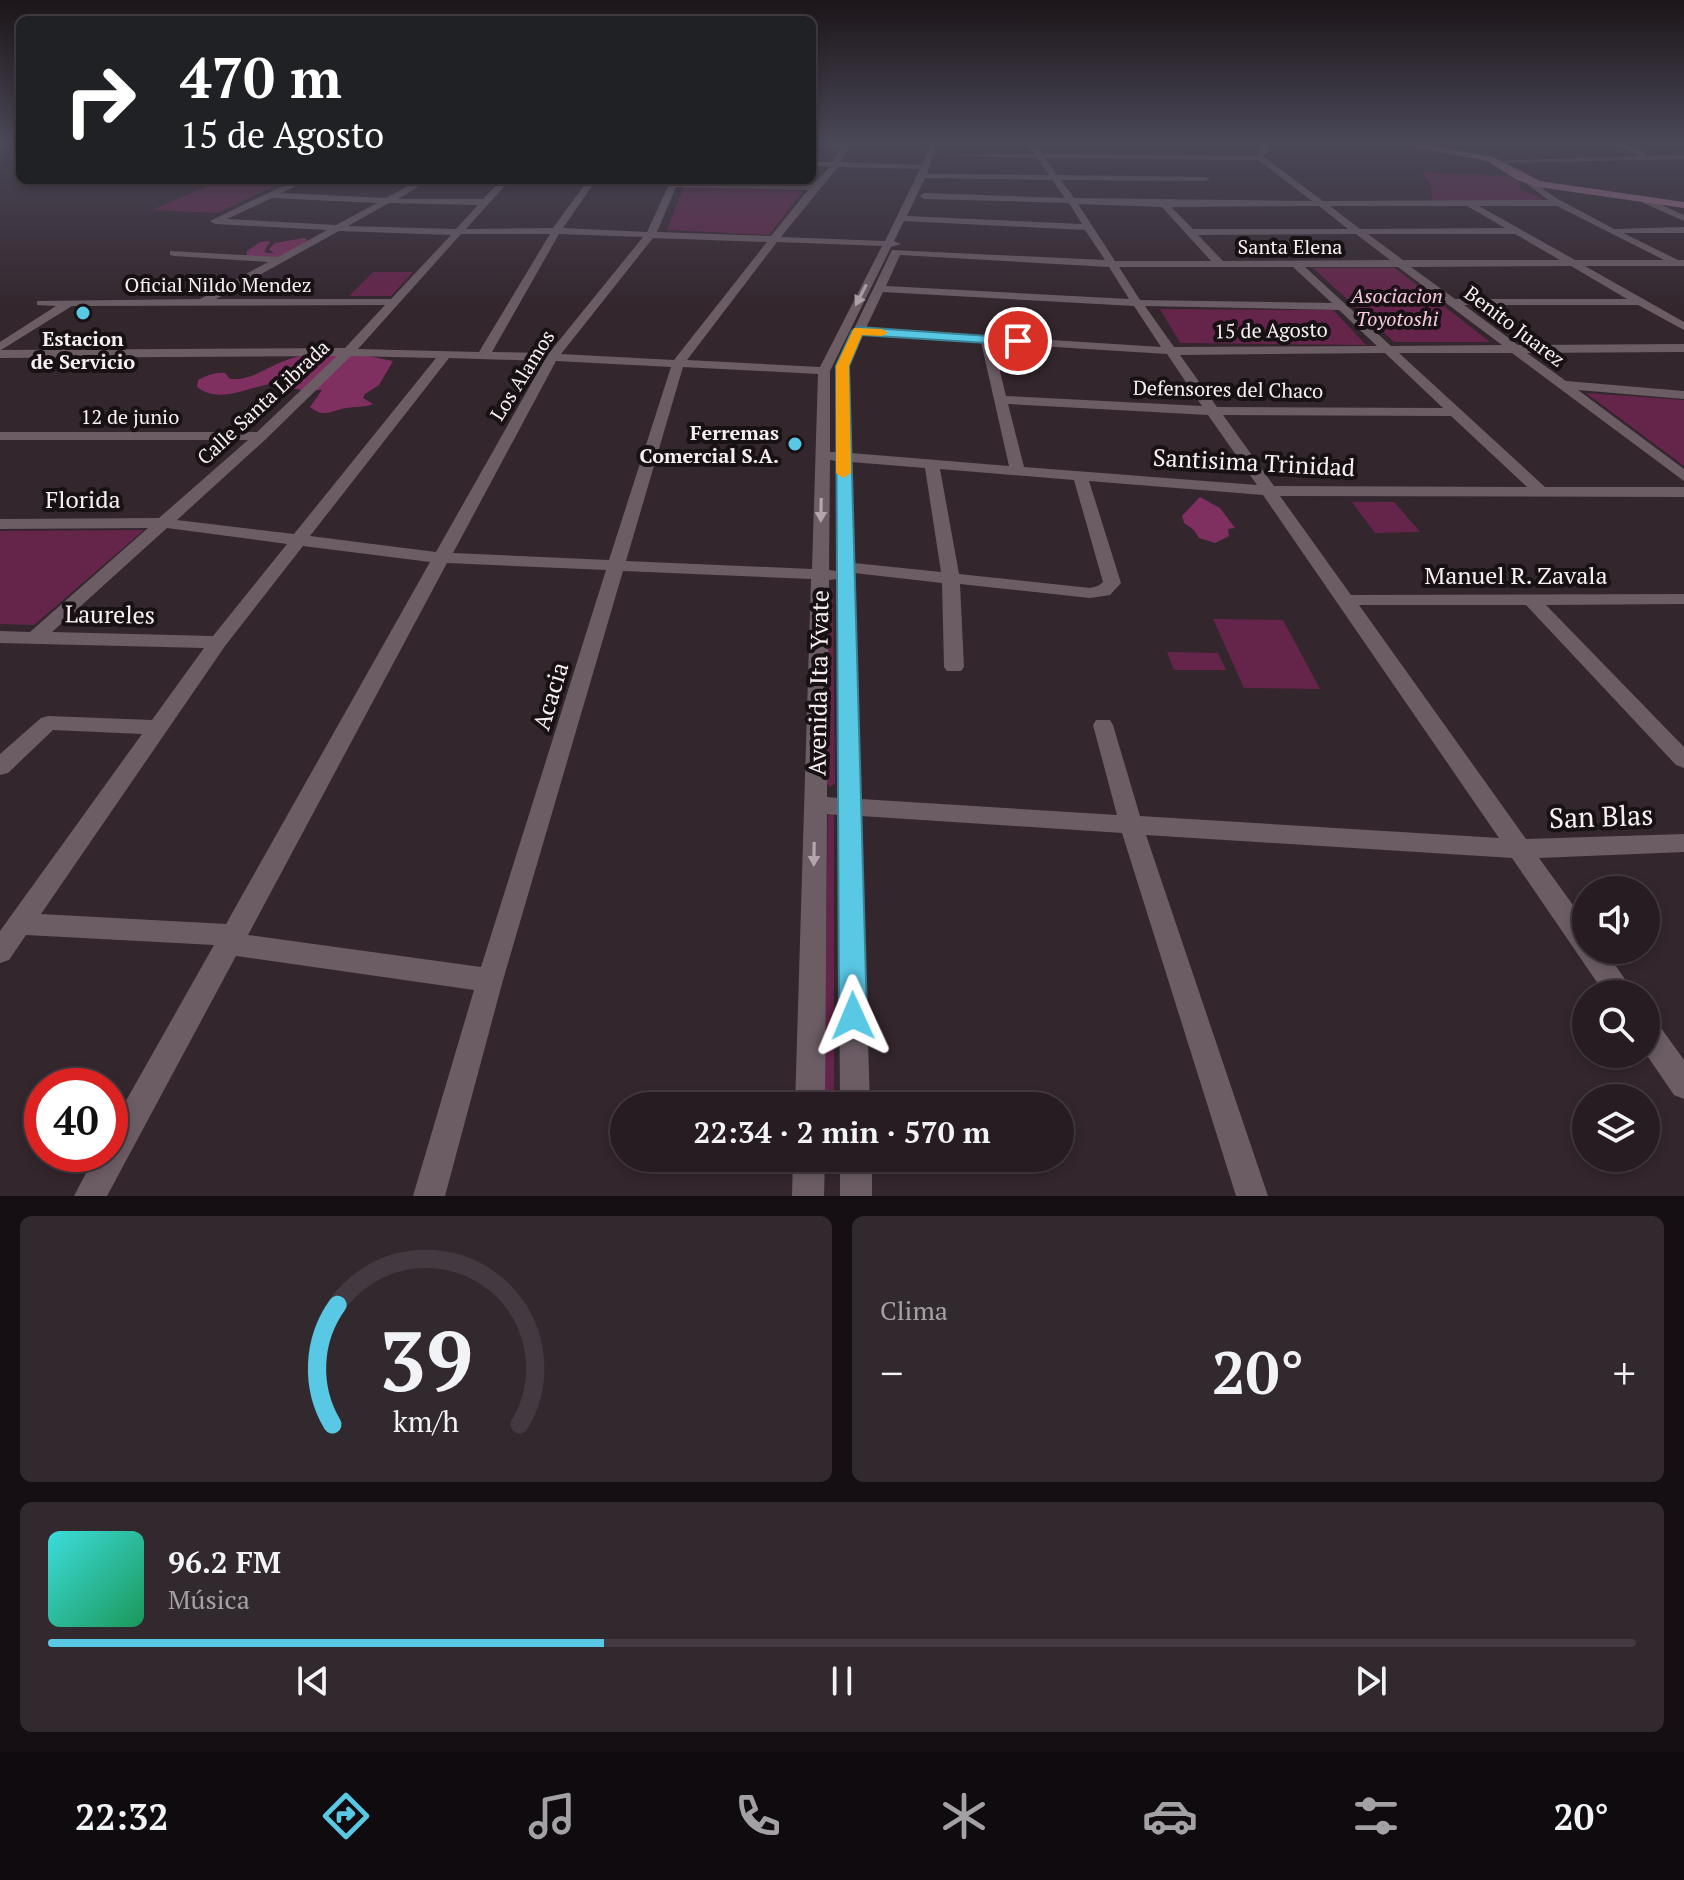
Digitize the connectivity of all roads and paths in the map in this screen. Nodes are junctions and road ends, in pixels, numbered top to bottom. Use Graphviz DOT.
graph roads {
  1 [pos="268,198"];
  2 [pos="321,198"];
  3 [pos="397,198"];
  4 [pos="399,198"];
  5 [pos="490,198"];
  6 [pos="579,198"];
  7 [pos="667,198"];
  8 [pos="806,198"];
  9 [pos="912,198"];
  10 [pos="923,198"];
  11 [pos="963,198"];
  12 [pos="1069,198"];
  13 [pos="1226,198"];
  14 [pos="1317,198"];
  15 [pos="1550,198"];
  16 [pos="1630,198"];
  17 [pos="1644,200"];
  18 [pos="391,202"];
  19 [pos="486,202"];
  20 [pos="1073,203"];
  21 [pos="1324,203"];
  22 [pos="1468,203"];
  23 [pos="1558,203"];
  24 [pos="1164,204"];
  25 [pos="1231,204"];
  26 [pos="1684,205"];
  27 [pos="900,218"];
  28 [pos="913,218"];
  29 [pos="1684,218"];
  30 [pos="1089,227"];
  31 [pos="340,230"];
  32 [pos="1615,230"];
  33 [pos="1684,230"];
  34 [pos="460,231"];
  35 [pos="556,231"];
  36 [pos="1518,231"];
  37 [pos="1190,232"];
  38 [pos="1361,232"];
  39 [pos="651,234"];
  40 [pos="775,239"];
  41 [pos="887,243"];
  42 [pos="898,248"];
  43 [pos="174,253"];
  44 [pos="284,261"];
  45 [pos="1403,263"];
  46 [pos="1573,263"];
  47 [pos="1113,264"];
  48 [pos="1220,264"];
  49 [pos="1296,264"];
  50 [pos="1682,264"];
  51 [pos="872,272"];
  52 [pos="886,273"];
  53 [pos="879,289"];
  54 [pos="395,302"];
  55 [pos="1454,302"];
  56 [pos="1642,302"];
  57 [pos="41,303"];
  58 [pos="69,303"];
  59 [pos="208,303"];
  60 [pos="1137,303"];
  61 [pos="1342,307"];
  62 [pos="1684,327"];
  63 [pos="858,331"];
  64 [pos="986,340"];
  65 [pos="0,347"];
  66 [pos="1514,348"];
  67 [pos="1684,348"];
  68 [pos="1388,349"];
  69 [pos="1174,351"];
  70 [pos="348,352"];
  71 [pos="0,354"];
  72 [pos="445,355"];
  73 [pos="483,356"];
  74 [pos="552,357"];
  75 [pos="833,362"];
  76 [pos="678,363"];
  77 [pos="1564,385"];
  78 [pos="1684,395"];
  79 [pos="1001,400"];
  80 [pos="1215,411"];
  81 [pos="1455,412"];
  82 [pos="0,436"];
  83 [pos="261,436"];
  84 [pos="832,456"];
  85 [pos="932,464"];
  86 [pos="1018,471"];
  87 [pos="1080,476"];
  88 [pos="1684,476"];
  89 [pos="1270,491"];
  90 [pos="1541,492"];
  91 [pos="1684,492"];
  92 [pos="165,523"];
  93 [pos="0,524"];
  94 [pos="297,538"];
  95 [pos="440,558"];
  96 [pos="616,568"];
  97 [pos="845,571"];
  98 [pos="820,575"];
  99 [pos="951,578"];
  100 [pos="1530,599"];
  101 [pos="1684,599"];
  102 [pos="1348,600"];
  103 [pos="0,637"];
  104 [pos="34,638"];
  105 [pos="218,642"];
  106 [pos="954,667"];
  107 [pos="1103,725"];
  108 [pos="158,727"];
  109 [pos="1684,760"];
  110 [pos="0,767"];
  111 [pos="815,805"];
  112 [pos="849,807"];
  113 [pos="1131,825"];
  114 [pos="1684,843"];
  115 [pos="1520,849"];
  116 [pos="19,924"];
  117 [pos="1572,924"];
  118 [pos="232,940"];
  119 [pos="0,952"];
  120 [pos="490,980"];
  121 [pos="1660,1050"];
  122 [pos="1684,1085"];
  123 [pos="810,1092"];
  124 [pos="855,1092"];
  125 [pos="809,1172"];
  126 [pos="856,1172"];
  127 [pos="90,1196"];
  128 [pos="429,1196"];
  129 [pos="808,1196"];
  130 [pos="856,1196"];
  131 [pos="1252,1196"];
  1 -- 31 [label="street, Santa Elena"];
  2 -- 18 [label="street"];
  3 -- 18 [label="street"];
  4 -- 18 [label="street"];
  5 -- 19 [label="street, Calle Santa Librada"];
  6 -- 35 [label="street"];
  7 -- 39 [label="street, Los Alamos"];
  8 -- 40 [label="street, Acacia"];
  9 -- 27 [label="street, Avenida Ita Yvate"];
  10 -- 28 [label="street, Avenida Ita Yvate"];
  11 -- 20 [label="street"];
  12 -- 20 [label="street"];
  13 -- 25 [label="street"];
  14 -- 21 [label="street, Benito Juarez"];
  15 -- 23 [label="street"];
  16 -- 17 [label="main road"];
  17 -- 26 [label="main road"];
  17 -- 29 [label="street"];
  18 -- 19 [label="street"];
  18 -- 31 [label="street"];
  19 -- 34 [label="street, Calle Santa Librada"];
  20 -- 24 [label="street"];
  20 -- 30 [label="street"];
  21 -- 22 [label="street"];
  21 -- 25 [label="street"];
  21 -- 38 [label="street, Benito Juarez"];
  22 -- 23 [label="street"];
  22 -- 36 [label="street"];
  23 -- 32 [label="street"];
  24 -- 25 [label="street"];
  24 -- 37 [label="street"];
  27 -- 28 [label="street"];
  27 -- 41 [label="street, Avenida Ita Yvate"];
  28 -- 30 [label="street"];
  28 -- 42 [label="street, Avenida Ita Yvate"];
  30 -- 47 [label="street"];
  31 -- 34 [label="street, Santa Elena"];
  31 -- 44 [label="street"];
  32 -- 33 [label="street"];
  32 -- 50 [label="street"];
  34 -- 35 [label="street, Santa Elena"];
  34 -- 54 [label="street, Calle Santa Librada"];
  35 -- 39 [label="street, Santa Elena"];
  35 -- 73 [label="street"];
  36 -- 38 [label="street"];
  36 -- 46 [label="street"];
  37 -- 38 [label="street"];
  37 -- 48 [label="street"];
  38 -- 45 [label="street, Benito Juarez"];
  39 -- 40 [label="street, Santa Elena"];
  39 -- 74 [label="street, Los Alamos"];
  40 -- 41 [label="street, Santa Elena"];
  40 -- 76 [label="street, Acacia"];
  41 -- 42 [label="street, Santa Elena"];
  41 -- 51 [label="street, Avenida Ita Yvate"];
  42 -- 47 [label="street, Santa Elena"];
  42 -- 52 [label="street, Avenida Ita Yvate"];
  43 -- 44 [label="street"];
  44 -- 59 [label="street"];
  45 -- 46 [label="street, Santa Elena"];
  45 -- 49 [label="street, Santa Elena"];
  45 -- 55 [label="street, Benito Juarez"];
  46 -- 50 [label="street, Santa Elena"];
  46 -- 56 [label="street"];
  47 -- 48 [label="street, Santa Elena"];
  47 -- 60 [label="street"];
  48 -- 49 [label="street, Santa Elena"];
  49 -- 61 [label="street"];
  51 -- 52 [label="street"];
  51 -- 75 [label="street, Avenida Ita Yvate, one-way"];
  52 -- 53 [label="street, Avenida Ita Yvate"];
  53 -- 60 [label="street"];
  53 -- 63 [label="street, Avenida Ita Yvate"];
  54 -- 59 [label="street, Oficial Nildo Mendez"];
  54 -- 70 [label="street, Calle Santa Librada"];
  55 -- 56 [label="street"];
  55 -- 66 [label="street, Benito Juarez"];
  56 -- 62 [label="street"];
  57 -- 58 [label="street, Oficial Nildo Mendez"];
  58 -- 59 [label="street, Oficial Nildo Mendez"];
  58 -- 65 [label="street"];
  60 -- 61 [label="street"];
  60 -- 69 [label="street"];
  61 -- 68 [label="street"];
  63 -- 64 [label="street, 15 de Agosto"];
  63 -- 75 [label="street, Avenida Ita Yvate"];
  64 -- 69 [label="street, 15 de Agosto"];
  64 -- 79 [label="street"];
  66 -- 67 [label="street, 15 de Agosto"];
  66 -- 68 [label="street, 15 de Agosto"];
  66 -- 77 [label="street, Benito Juarez"];
  68 -- 69 [label="street, 15 de Agosto"];
  68 -- 81 [label="street"];
  69 -- 80 [label="street"];
  70 -- 71 [label="street"];
  70 -- 72 [label="street"];
  70 -- 83 [label="street, Calle Santa Librada"];
  72 -- 73 [label="street"];
  72 -- 94 [label="street"];
  73 -- 74 [label="street"];
  74 -- 76 [label="street"];
  74 -- 95 [label="street, Los Alamos"];
  75 -- 76 [label="street"];
  75 -- 84 [label="street, Avenida Ita Yvate"];
  76 -- 96 [label="street, Acacia"];
  77 -- 78 [label="street"];
  77 -- 88 [label="street, Benito Juarez"];
  79 -- 80 [label="street, Defensores del Chaco"];
  79 -- 86 [label="street"];
  80 -- 81 [label="street, Defensores del Chaco"];
  80 -- 89 [label="street"];
  81 -- 90 [label="street"];
  82 -- 83 [label="street, 12 de junio"];
  83 -- 92 [label="street, Calle Santa Librada"];
  84 -- 85 [label="street, Santisima Trinidad"];
  84 -- 97 [label="street, Avenida Ita Yvate"];
  84 -- 98 [label="street, Avenida Ita Yvate, one-way"];
  85 -- 86 [label="street, Santisima Trinidad"];
  85 -- 99 [label="street"];
  86 -- 87 [label="street, Santisima Trinidad"];
  87 -- 89 [label="street, Santisima Trinidad"];
  87 -- 99 [label="street, Florida"];
  89 -- 90 [label="street, Santisima Trinidad"];
  89 -- 102 [label="street"];
  90 -- 91 [label="street, Santisima Trinidad"];
  92 -- 93 [label="street, Florida"];
  92 -- 94 [label="street, Florida"];
  92 -- 104 [label="street, Calle Santa Librada"];
  94 -- 95 [label="street, Florida"];
  94 -- 105 [label="street"];
  95 -- 96 [label="street, Florida"];
  95 -- 118 [label="street, Los Alamos"];
  96 -- 98 [label="street, Florida"];
  96 -- 120 [label="street, Acacia"];
  97 -- 98 [label="street, Florida"];
  97 -- 99 [label="street, Florida"];
  97 -- 112 [label="street, Avenida Ita Yvate"];
  98 -- 111 [label="street, Avenida Ita Yvate"];
  99 -- 106 [label="street"];
  100 -- 101 [label="street, Manuel R. Zavala"];
  100 -- 102 [label="street, Manuel R. Zavala"];
  100 -- 109 [label="street"];
  102 -- 115 [label="street"];
  103 -- 104 [label="street, Laureles"];
  104 -- 105 [label="street, Laureles"];
  105 -- 108 [label="street"];
  107 -- 113 [label="street"];
  108 -- 110 [label="street"];
  108 -- 116 [label="street"];
  111 -- 112 [label="street, San Blas"];
  111 -- 123 [label="street, Avenida Ita Yvate, one-way"];
  112 -- 113 [label="street, San Blas"];
  112 -- 124 [label="street, Avenida Ita Yvate"];
  113 -- 115 [label="street, San Blas"];
  113 -- 131 [label="street"];
  114 -- 115 [label="street, San Blas"];
  115 -- 117 [label="street"];
  116 -- 118 [label="street"];
  116 -- 119 [label="street"];
  118 -- 120 [label="street"];
  118 -- 127 [label="street, Los Alamos"];
  120 -- 128 [label="street, Acacia"];
  121 -- 122 [label="street"];
  125 -- 129 [label="street"];
  126 -- 130 [label="street"];
}
